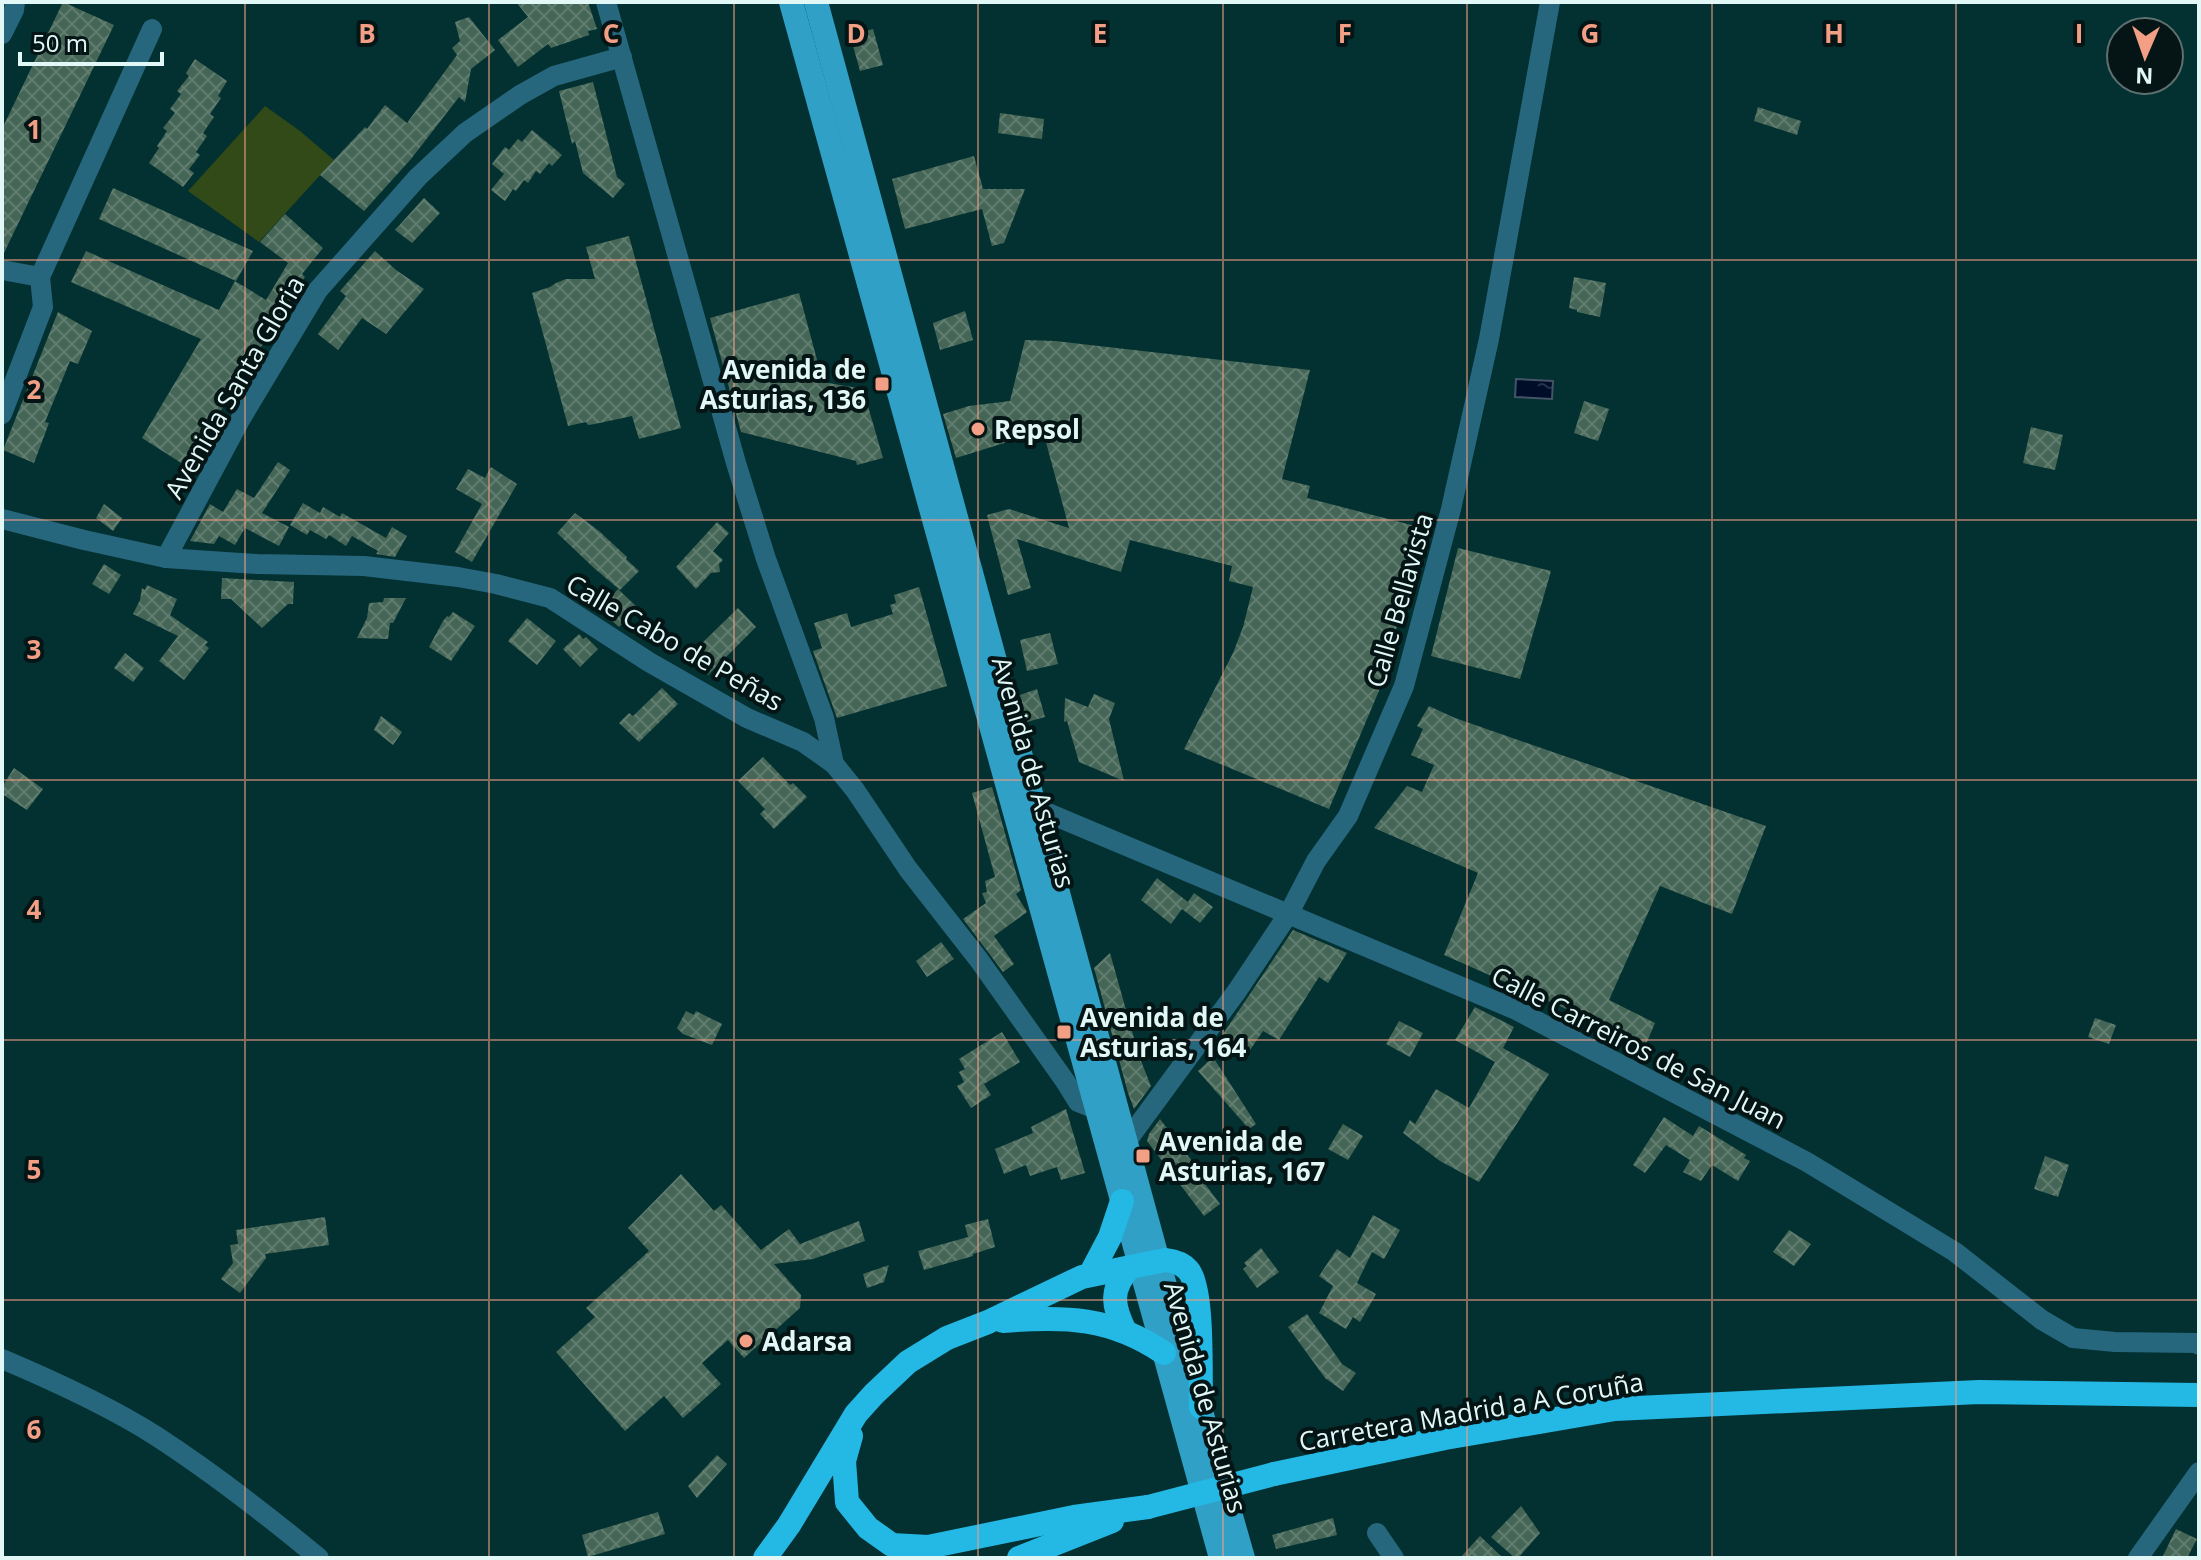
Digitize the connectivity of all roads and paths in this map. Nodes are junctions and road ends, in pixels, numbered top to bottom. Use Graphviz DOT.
graph roads {
  1 [pos="15,2"];
  2 [pos="606,2"];
  3 [pos="791,2"];
  4 [pos="816,2"];
  5 [pos="1550,2"];
  6 [pos="152,29"];
  7 [pos="2,34"];
  8 [pos="622,57"];
  9 [pos="2,270"];
  10 [pos="40,277"];
  11 [pos="2,414"];
  12 [pos="2,519"];
  13 [pos="166,558"];
  14 [pos="834,764"];
  15 [pos="1036,808"];
  16 [pos="1289,913"];
  17 [pos="1098,1110"];
  18 [pos="1126,1142"];
  19 [pos="1122,1201"];
  20 [pos="1142,1264"];
  21 [pos="1091,1273"];
  22 [pos="988,1322"];
  23 [pos="1125,1331"];
  24 [pos="2199,1345"];
  25 [pos="1164,1353"];
  26 [pos="2,1359"];
  27 [pos="2198,1395"];
  28 [pos="1201,1407"];
  29 [pos="856,1414"];
  30 [pos="2199,1472"];
  31 [pos="1148,1507"];
  32 [pos="1377,1533"];
  33 [pos="319,1558"];
  34 [pos="765,1558"];
  35 [pos="955,1558"];
  36 [pos="1019,1558"];
  37 [pos="1221,1558"];
  38 [pos="1243,1558"];
  39 [pos="1394,1558"];
  40 [pos="2138,1558"];
  1 -- 7 [label="street"];
  2 -- 8 [label="street"];
  3 -- 17 [label="main road, Avenida de Asturias"];
  4 -- 15 [label="main road, Avenida de Asturias"];
  5 -- 16 [label="street, Calle Bellavista"];
  6 -- 10 [label="street"];
  8 -- 13 [label="street, Avenida Santa Gloria"];
  8 -- 14 [label="street"];
  9 -- 10 [label="street"];
  10 -- 11 [label="street"];
  12 -- 13 [label="street, Calle Cabo de Peñas"];
  13 -- 14 [label="street, Calle Cabo de Peñas"];
  14 -- 17 [label="street, Calle Cabo de Peñas"];
  15 -- 16 [label="street, Calle Carreiros de San Juan"];
  15 -- 18 [label="main road, Avenida de Asturias"];
  16 -- 18 [label="street, Calle Bellavista"];
  16 -- 24 [label="street, Calle Carreiros de San Juan"];
  17 -- 19 [label="main road, Avenida de Asturias"];
  18 -- 20 [label="main road, Avenida de Asturias"];
  19 -- 20 [label="main road, Avenida de Asturias"];
  19 -- 21 [label="highway"];
  20 -- 21 [label="highway"];
  20 -- 23 [label="highway"];
  20 -- 25 [label="main road, Avenida de Asturias"];
  20 -- 28 [label="highway"];
  21 -- 22 [label="highway"];
  22 -- 23 [label="highway"];
  22 -- 29 [label="highway"];
  23 -- 25 [label="highway"];
  25 -- 37 [label="main road, Avenida de Asturias"];
  26 -- 33 [label="street"];
  27 -- 31 [label="highway, Carretera Madrid a A Coruña, bridge"];
  28 -- 38 [label="main road, Avenida de Asturias"];
  29 -- 31 [label="highway"];
  29 -- 34 [label="highway"];
  30 -- 40 [label="street"];
  31 -- 35 [label="highway, Carretera Madrid a A Coruña"];
  31 -- 36 [label="highway"];
  32 -- 39 [label="street"];
}
